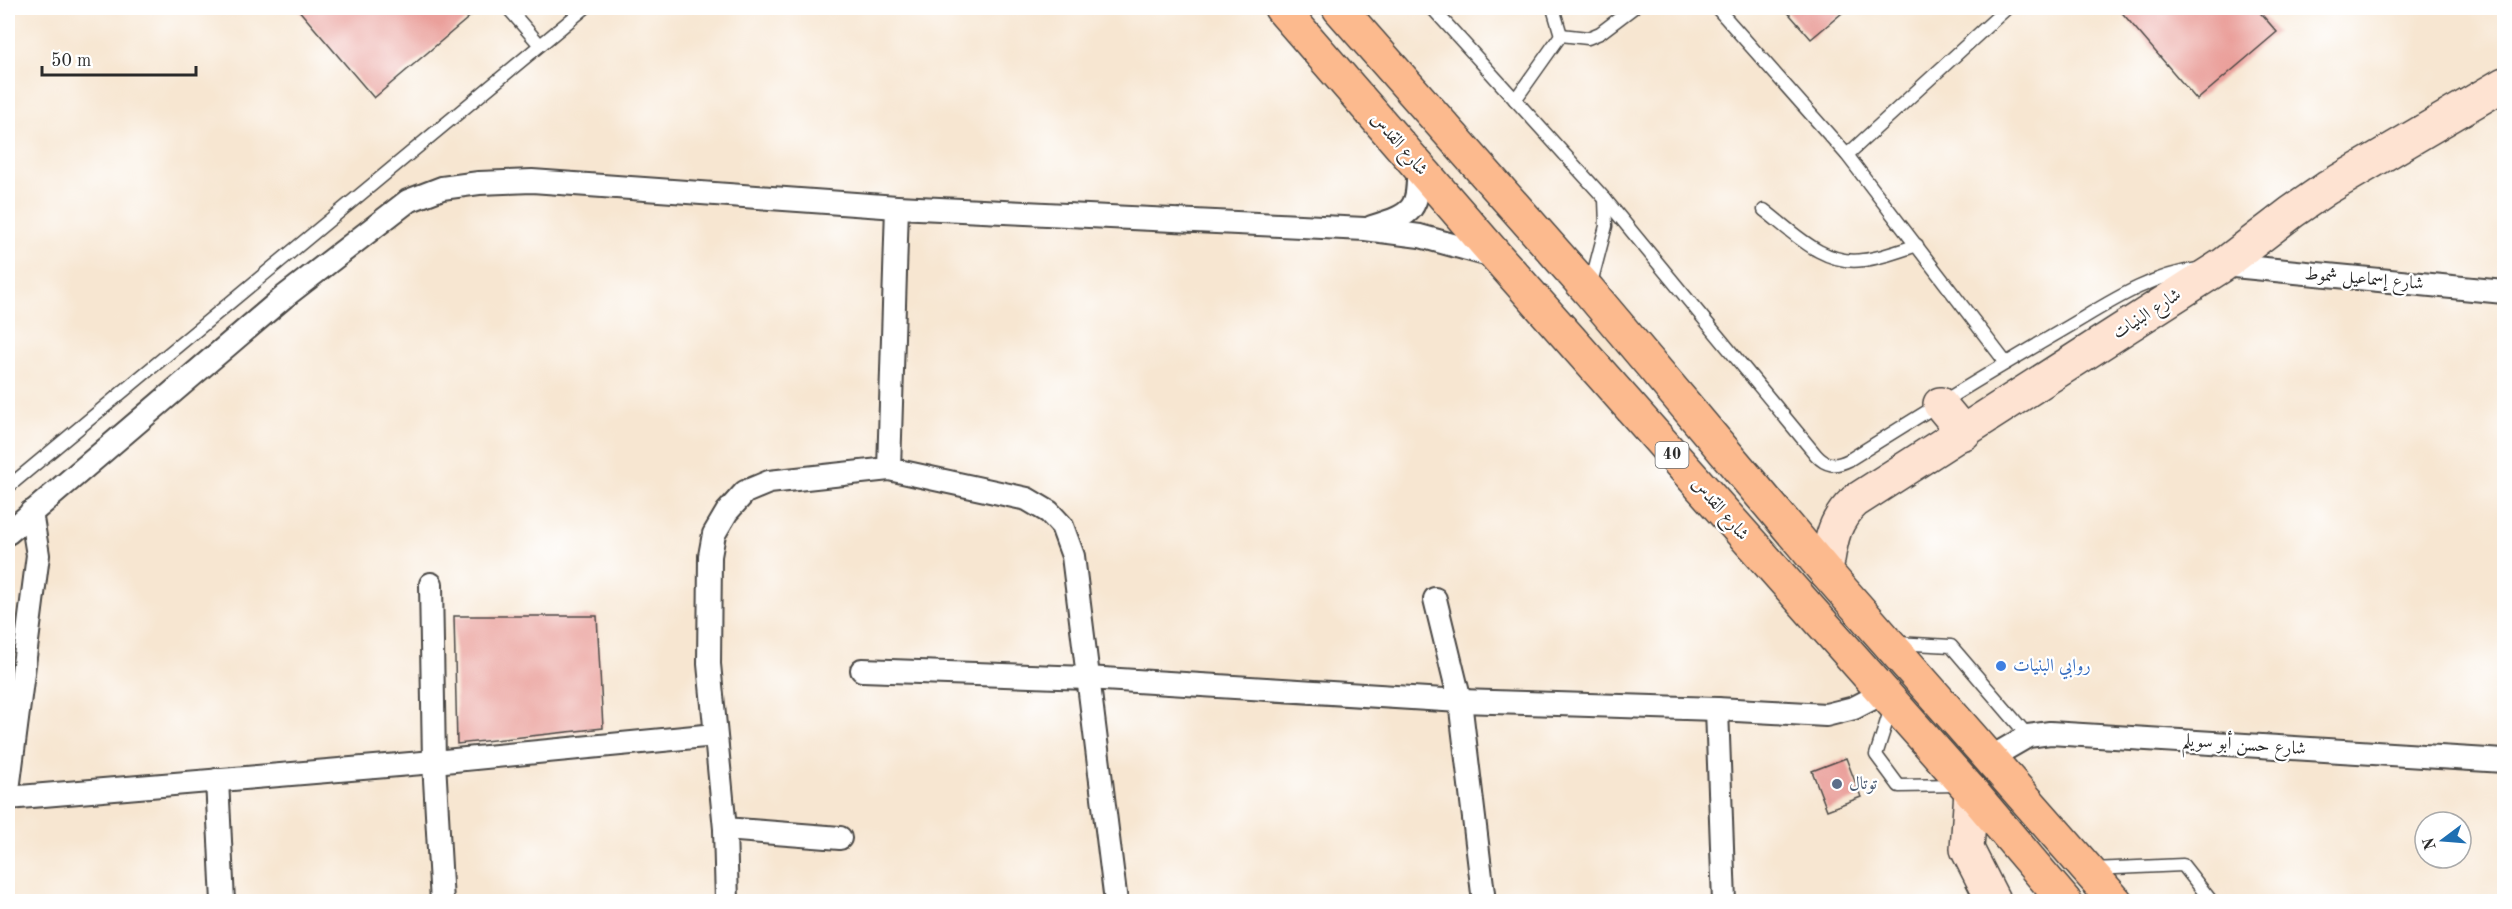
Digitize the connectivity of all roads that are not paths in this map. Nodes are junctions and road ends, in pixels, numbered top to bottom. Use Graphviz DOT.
graph roads {
  1 [pos="508,8"];
  2 [pos="585,8"];
  3 [pos="1281,8"];
  4 [pos="1339,8"];
  5 [pos="1432,8"];
  6 [pos="1553,8"];
  7 [pos="1633,8"];
  8 [pos="1717,8"];
  9 [pos="2007,8"];
  10 [pos="1561,35"];
  11 [pos="540,45"];
  12 [pos="2505,84"];
  13 [pos="1515,100"];
  14 [pos="1847,155"];
  15 [pos="1418,166"];
  16 [pos="1605,199"];
  17 [pos="897,207"];
  18 [pos="1764,210"];
  19 [pos="1365,229"];
  20 [pos="1917,245"];
  21 [pos="1498,258"];
  22 [pos="2223,265"];
  23 [pos="1588,291"];
  24 [pos="2505,292"];
  25 [pos="2006,363"];
  26 [pos="1940,404"];
  27 [pos="1964,432"];
  28 [pos="889,469"];
  29 [pos="8,487"];
  30 [pos="31,512"];
  31 [pos="8,532"];
  32 [pos="1826,572"];
  33 [pos="431,584"];
  34 [pos="1435,599"];
  35 [pos="1889,643"];
  36 [pos="862,670"];
  37 [pos="1087,678"];
  38 [pos="1887,698"];
  39 [pos="1460,701"];
  40 [pos="1717,709"];
  41 [pos="715,735"];
  42 [pos="2028,736"];
  43 [pos="1990,758"];
  44 [pos="2505,761"];
  45 [pos="434,762"];
  46 [pos="217,780"];
  47 [pos="1968,788"];
  48 [pos="8,790"];
  49 [pos="8,798"];
  50 [pos="724,829"];
  51 [pos="840,838"];
  52 [pos="2088,869"];
  53 [pos="223,902"];
  54 [pos="442,902"];
  55 [pos="727,902"];
  56 [pos="1116,902"];
  57 [pos="1484,902"];
  58 [pos="1724,902"];
  59 [pos="1994,902"];
  60 [pos="2065,902"];
  61 [pos="2116,902"];
  62 [pos="2212,902"];
  1 -- 11 [label="lane"];
  2 -- 11 [label="lane"];
  3 -- 15 [label="highway, شارع القدس / 40"];
  4 -- 23 [label="highway, 40"];
  5 -- 13 [label="lane"];
  6 -- 10 [label="lane"];
  7 -- 10 [label="lane"];
  8 -- 14 [label="lane"];
  9 -- 14 [label="lane"];
  10 -- 13 [label="lane"];
  11 -- 29 [label="lane"];
  12 -- 22 [label="main road, شارع البنيات"];
  13 -- 16 [label="lane"];
  14 -- 20 [label="lane"];
  15 -- 19 [label="street"];
  15 -- 21 [label="highway, شارع القدس / 40"];
  16 -- 23 [label="lane"];
  16 -- 26 [label="lane"];
  17 -- 19 [label="street"];
  17 -- 28 [label="street"];
  17 -- 30 [label="street"];
  18 -- 20 [label="lane"];
  19 -- 21 [label="street"];
  20 -- 25 [label="lane"];
  21 -- 38 [label="highway, شارع القدس / 40"];
  22 -- 24 [label="street, شارع إسماعيل شموط"];
  22 -- 25 [label="lane"];
  22 -- 27 [label="main road, شارع البنيات"];
  23 -- 32 [label="highway, 40"];
  25 -- 26 [label="lane"];
  26 -- 27 [label="main road"];
  27 -- 32 [label="main road, شارع البنيات"];
  28 -- 37 [label="street"];
  28 -- 41 [label="street"];
  30 -- 31 [label="street"];
  30 -- 48 [label="street"];
  32 -- 35 [label="highway, 40"];
  33 -- 45 [label="street"];
  34 -- 39 [label="street"];
  35 -- 42 [label="lane"];
  35 -- 43 [label="highway, 40"];
  36 -- 37 [label="street"];
  37 -- 39 [label="street"];
  37 -- 56 [label="street"];
  38 -- 40 [label="street"];
  38 -- 47 [label="highway, شارع القدس / 40"];
  38 -- 47 [label="lane"];
  39 -- 40 [label="street"];
  39 -- 57 [label="street"];
  40 -- 58 [label="street"];
  41 -- 45 [label="street"];
  41 -- 50 [label="street"];
  42 -- 43 [label="street, شارع حسن أبو سويلم"];
  42 -- 44 [label="street, شارع حسن أبو سويلم"];
  43 -- 52 [label="highway, 40"];
  45 -- 46 [label="street"];
  45 -- 54 [label="street"];
  46 -- 49 [label="street"];
  46 -- 53 [label="street"];
  47 -- 59 [label="main road"];
  47 -- 60 [label="highway, شارع القدس / 40"];
  50 -- 51 [label="street"];
  50 -- 55 [label="street"];
  52 -- 61 [label="highway, 40"];
  52 -- 62 [label="lane"];
}
